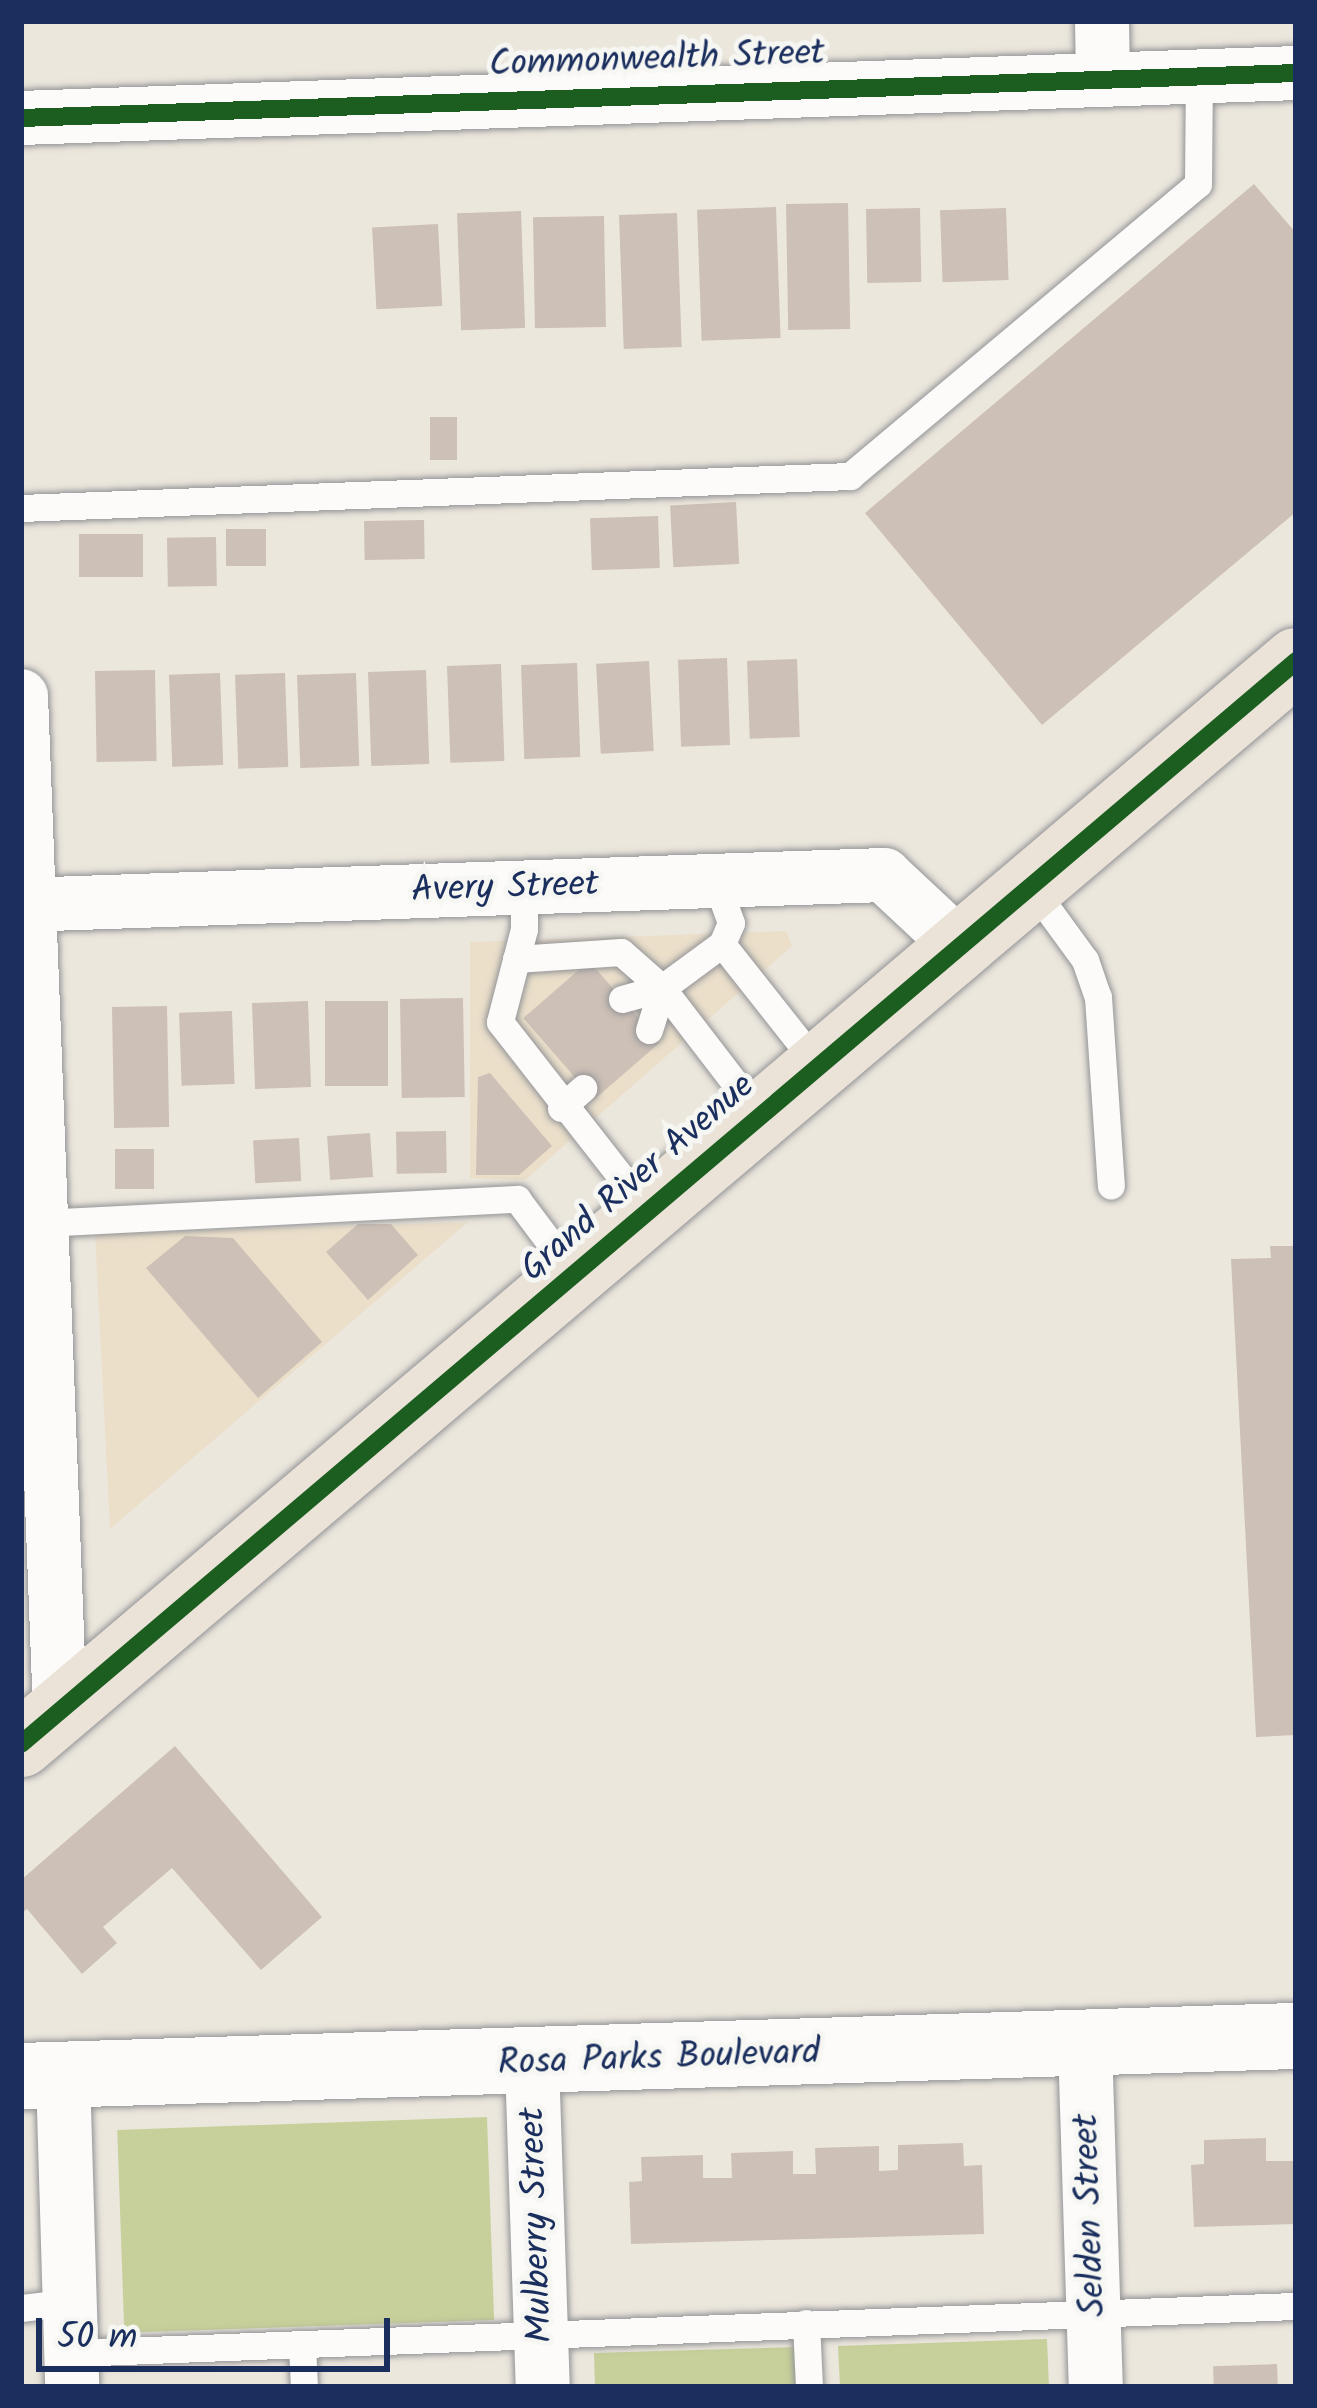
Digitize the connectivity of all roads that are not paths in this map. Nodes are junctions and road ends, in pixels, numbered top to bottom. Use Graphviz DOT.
graph roads {
  1 [pos="1102,21"];
  2 [pos="1296,73"];
  3 [pos="1199,75"];
  4 [pos="1102,76"];
  5 [pos="21,118"];
  6 [pos="21,508"];
  7 [pos="1296,661"];
  8 [pos="21,696"];
  9 [pos="716,881"];
  10 [pos="1031,886"];
  11 [pos="524,887"];
  12 [pos="25,905"];
  13 [pos="722,944"];
  14 [pos="961,946"];
  15 [pos="516,959"];
  16 [pos="662,988"];
  17 [pos="622,999"];
  18 [pos="649,1030"];
  19 [pos="819,1067"];
  20 [pos="583,1088"];
  21 [pos="561,1108"];
  22 [pos="761,1117"];
  23 [pos="1111,1186"];
  24 [pos="649,1213"];
  25 [pos="40,1223"];
  26 [pos="575,1276"];
  27 [pos="32,1286"];
  28 [pos="40,1727"];
  29 [pos="1296,2036"];
  30 [pos="1085,2043"];
  31 [pos="532,2063"];
  32 [pos="42,2075"];
  33 [pos="1296,2306"];
  34 [pos="1094,2313"];
  35 [pos="806,2323"];
  36 [pos="541,2333"];
  37 [pos="59,2338"];
  38 [pos="302,2345"];
  39 [pos="304,2387"];
  40 [pos="543,2387"];
  41 [pos="809,2387"];
  42 [pos="1096,2387"];
  1 -- 4 [label="street"];
  2 -- 3 [label="street, Commonwealth Street"];
  3 -- 4 [label="street, Commonwealth Street"];
  3 -- 6 [label="lane"];
  4 -- 5 [label="street, Commonwealth Street"];
  7 -- 10 [label="main road, Grand River Avenue"];
  8 -- 12 [label="street"];
  9 -- 11 [label="street, Avery Street"];
  9 -- 13 [label="lane"];
  9 -- 14 [label="street, Avery Street"];
  10 -- 14 [label="main road, Grand River Avenue"];
  10 -- 23 [label="lane"];
  11 -- 12 [label="street, Avery Street"];
  11 -- 15 [label="lane"];
  12 -- 25 [label="street"];
  13 -- 16 [label="lane"];
  13 -- 19 [label="lane"];
  14 -- 19 [label="main road, Grand River Avenue"];
  15 -- 16 [label="lane"];
  15 -- 21 [label="lane"];
  16 -- 17 [label="lane"];
  16 -- 18 [label="lane"];
  16 -- 22 [label="lane"];
  19 -- 22 [label="main road, Grand River Avenue"];
  20 -- 21 [label="lane"];
  21 -- 24 [label="lane"];
  22 -- 24 [label="main road, Grand River Avenue"];
  24 -- 26 [label="main road, Grand River Avenue"];
  25 -- 26 [label="lane"];
  25 -- 27 [label="street"];
  26 -- 28 [label="main road, Grand River Avenue"];
  27 -- 28 [label="street"];
  29 -- 30 [label="street, Rosa Parks Boulevard"];
  30 -- 31 [label="street, Rosa Parks Boulevard"];
  30 -- 34 [label="street, Selden Street"];
  31 -- 32 [label="street, Rosa Parks Boulevard"];
  31 -- 36 [label="street, Mulberry Street"];
  32 -- 37 [label="street"];
  33 -- 34 [label="lane"];
  34 -- 35 [label="lane"];
  34 -- 42 [label="street, Selden Street"];
  35 -- 36 [label="lane"];
  35 -- 41 [label="lane"];
  36 -- 38 [label="lane"];
  36 -- 40 [label="street, Mulberry Street"];
  37 -- 38 [label="lane"];
  38 -- 39 [label="lane"];
}
